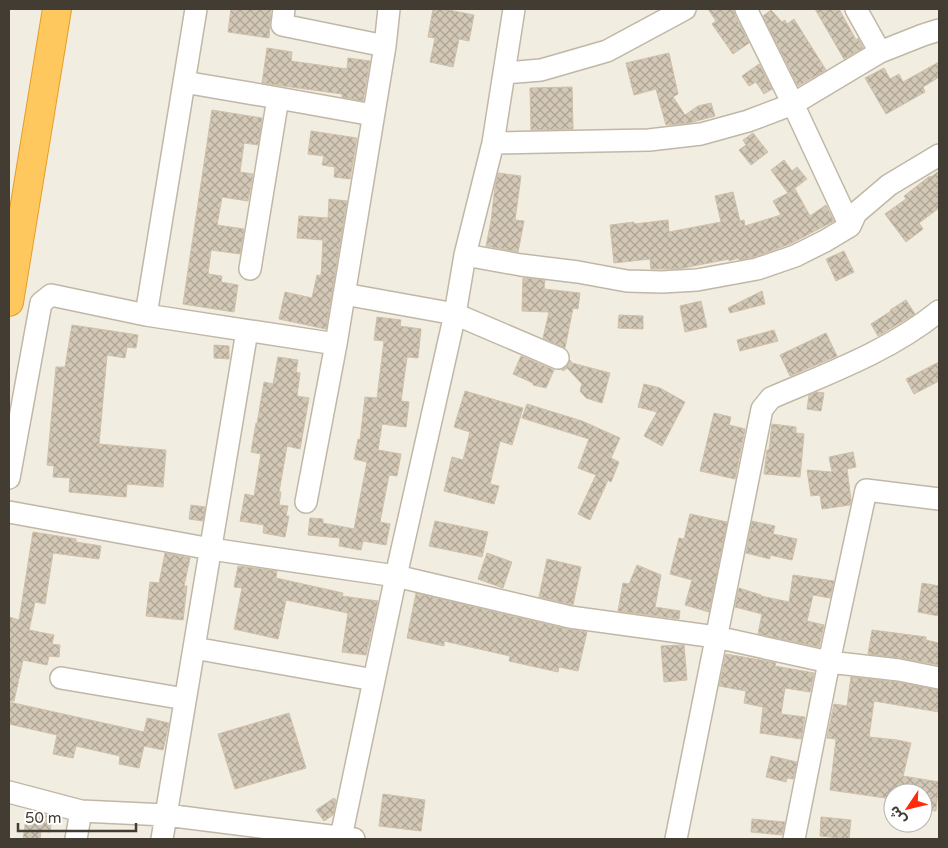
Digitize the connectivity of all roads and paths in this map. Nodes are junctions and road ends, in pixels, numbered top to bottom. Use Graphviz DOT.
graph roads {
  1 [pos="38,9"];
  2 [pos="57,9"];
  3 [pos="196,9"];
  4 [pos="284,9"];
  5 [pos="389,9"];
  6 [pos="514,9"];
  7 [pos="685,9"];
  8 [pos="746,9"];
  9 [pos="856,9"];
  10 [pos="939,30"];
  11 [pos="384,46"];
  12 [pos="880,52"];
  13 [pos="504,73"];
  14 [pos="184,82"];
  15 [pos="278,98"];
  16 [pos="793,104"];
  17 [pos="373,115"];
  18 [pos="493,143"];
  19 [pos="939,155"];
  20 [pos="9,184"];
  21 [pos="850,226"];
  22 [pos="465,255"];
  23 [pos="250,269"];
  24 [pos="344,294"];
  25 [pos="9,302"];
  26 [pos="455,314"];
  27 [pos="146,315"];
  28 [pos="937,318"];
  29 [pos="247,332"];
  30 [pos="336,344"];
  31 [pos="558,358"];
  32 [pos="9,478"];
  33 [pos="939,498"];
  34 [pos="306,502"];
  35 [pos="9,512"];
  36 [pos="211,549"];
  37 [pos="396,576"];
  38 [pos="716,637"];
  39 [pos="194,648"];
  40 [pos="829,662"];
  41 [pos="60,678"];
  42 [pos="939,678"];
  43 [pos="374,680"];
  44 [pos="186,699"];
  45 [pos="9,792"];
  46 [pos="81,811"];
  47 [pos="166,815"];
  48 [pos="316,837"];
  49 [pos="347,838"];
  50 [pos="76,839"];
  51 [pos="162,839"];
  52 [pos="676,839"];
  53 [pos="794,839"];
  1 -- 20 [label="highway"];
  2 -- 25 [label="highway"];
  3 -- 14 [label="street"];
  4 -- 11 [label="street"];
  5 -- 11 [label="street"];
  6 -- 13 [label="street"];
  7 -- 13 [label="street"];
  8 -- 16 [label="street"];
  9 -- 12 [label="street"];
  10 -- 12 [label="street"];
  11 -- 17 [label="street"];
  12 -- 16 [label="street"];
  13 -- 18 [label="street"];
  14 -- 15 [label="street"];
  14 -- 27 [label="street"];
  15 -- 17 [label="street"];
  15 -- 23 [label="street"];
  16 -- 18 [label="street"];
  16 -- 21 [label="street"];
  17 -- 24 [label="street"];
  18 -- 22 [label="street"];
  19 -- 21 [label="street"];
  21 -- 22 [label="street"];
  22 -- 26 [label="street"];
  24 -- 26 [label="street"];
  24 -- 30 [label="street"];
  26 -- 31 [label="street"];
  26 -- 37 [label="street"];
  27 -- 29 [label="street"];
  27 -- 32 [label="street"];
  28 -- 38 [label="street"];
  29 -- 30 [label="street"];
  29 -- 36 [label="street"];
  30 -- 34 [label="street"];
  33 -- 40 [label="street"];
  35 -- 36 [label="street"];
  36 -- 37 [label="street"];
  36 -- 39 [label="street"];
  37 -- 38 [label="street"];
  37 -- 43 [label="street"];
  38 -- 40 [label="street"];
  38 -- 52 [label="street"];
  39 -- 43 [label="street"];
  39 -- 44 [label="street"];
  40 -- 42 [label="street"];
  40 -- 53 [label="street"];
  41 -- 44 [label="street"];
  43 -- 49 [label="street"];
  44 -- 47 [label="street"];
  45 -- 46 [label="street"];
  46 -- 47 [label="street"];
  46 -- 50 [label="street"];
  47 -- 48 [label="street"];
  47 -- 51 [label="street"];
  48 -- 49 [label="street"];
}
